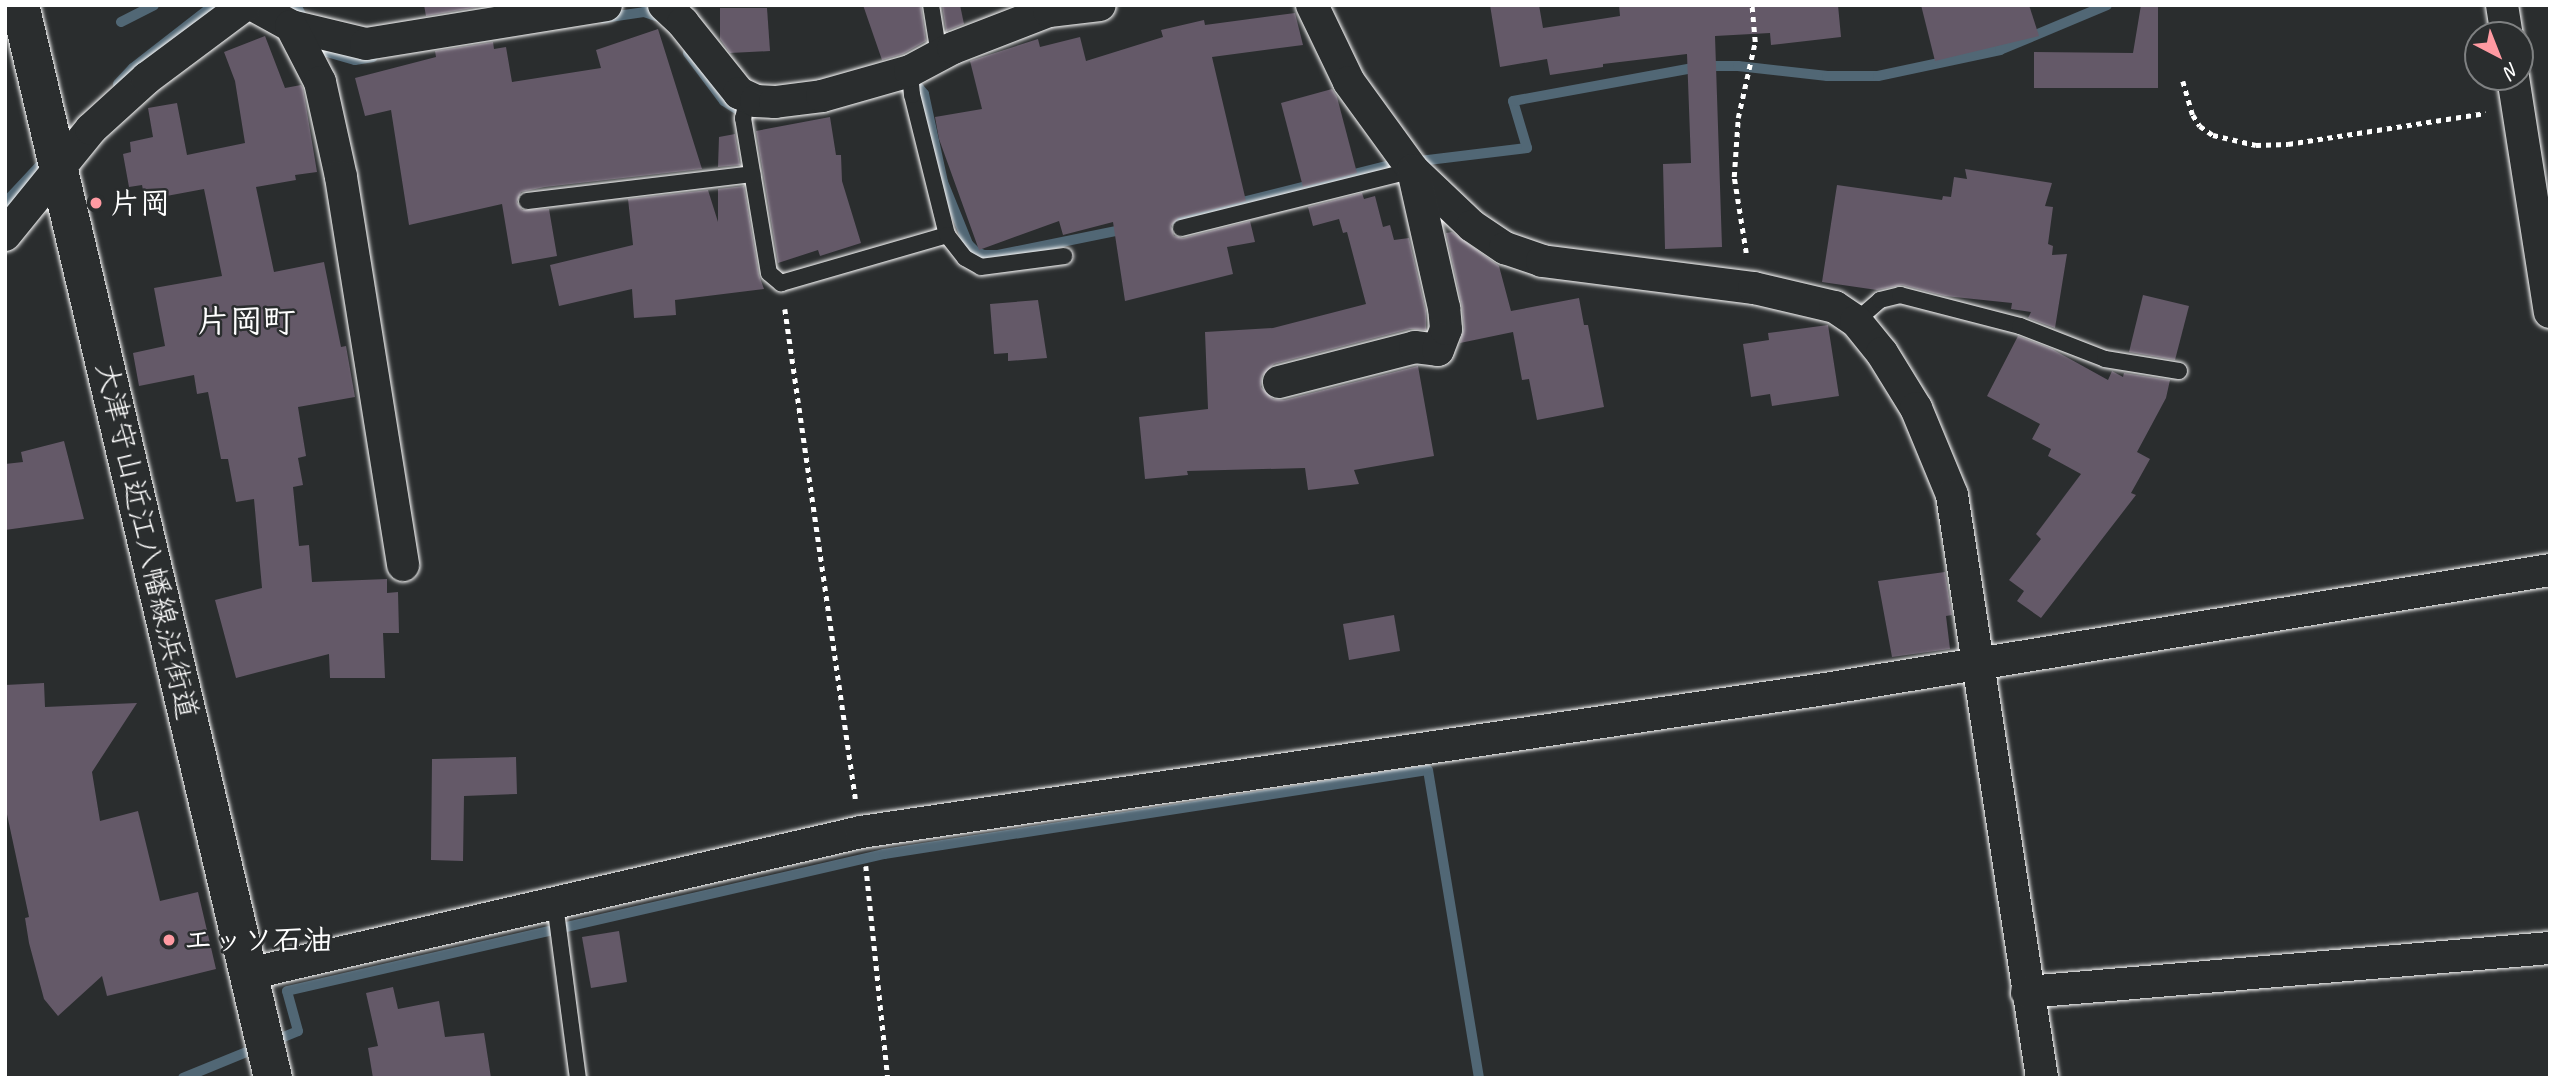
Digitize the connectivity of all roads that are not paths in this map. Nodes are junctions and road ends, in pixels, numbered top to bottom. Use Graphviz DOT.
graph roads {
  1 [pos="245,5"];
  2 [pos="253,5"];
  3 [pos="606,5"];
  4 [pos="664,5"];
  5 [pos="930,5"];
  6 [pos="1100,5"];
  7 [pos="1312,5"];
  8 [pos="291,26"];
  9 [pos="17,29"];
  10 [pos="939,55"];
  11 [pos="910,71"];
  12 [pos="2516,91"];
  13 [pos="748,97"];
  14 [pos="1413,170"];
  15 [pos="60,171"];
  16 [pos="752,174"];
  17 [pos="527,201"];
  18 [pos="1181,228"];
  19 [pos="5,235"];
  20 [pos="947,235"];
  21 [pos="1064,256"];
  22 [pos="2550,312"];
  23 [pos="1856,321"];
  24 [pos="2179,371"];
  25 [pos="1279,382"];
  26 [pos="403,565"];
  27 [pos="2550,570"];
  28 [pos="1978,662"];
  29 [pos="555,904"];
  30 [pos="2550,948"];
  31 [pos="248,974"];
  32 [pos="2027,992"];
  33 [pos="273,1078"];
  34 [pos="578,1078"];
  35 [pos="2042,1078"];
  1 -- 15 [label="street"];
  2 -- 8 [label="street"];
  3 -- 8 [label="street"];
  4 -- 13 [label="street"];
  5 -- 10 [label="lane"];
  6 -- 10 [label="street"];
  7 -- 14 [label="street"];
  8 -- 26 [label="street"];
  9 -- 15 [label="main road, 大津守山近江八幡線;浜街道"];
  10 -- 11 [label="street"];
  11 -- 13 [label="street"];
  11 -- 20 [label="lane"];
  12 -- 22 [label="street"];
  13 -- 16 [label="lane"];
  14 -- 18 [label="lane"];
  14 -- 23 [label="street"];
  14 -- 25 [label="street"];
  15 -- 19 [label="street"];
  15 -- 31 [label="main road, 大津守山近江八幡線;浜街道"];
  16 -- 17 [label="lane"];
  16 -- 20 [label="lane"];
  20 -- 21 [label="lane"];
  23 -- 24 [label="lane"];
  23 -- 28 [label="street"];
  27 -- 28 [label="street"];
  28 -- 29 [label="street"];
  28 -- 32 [label="street"];
  29 -- 31 [label="street"];
  29 -- 34 [label="lane"];
  30 -- 32 [label="street"];
  31 -- 33 [label="main road, 大津守山近江八幡線;浜街道"];
  32 -- 35 [label="street"];
}
